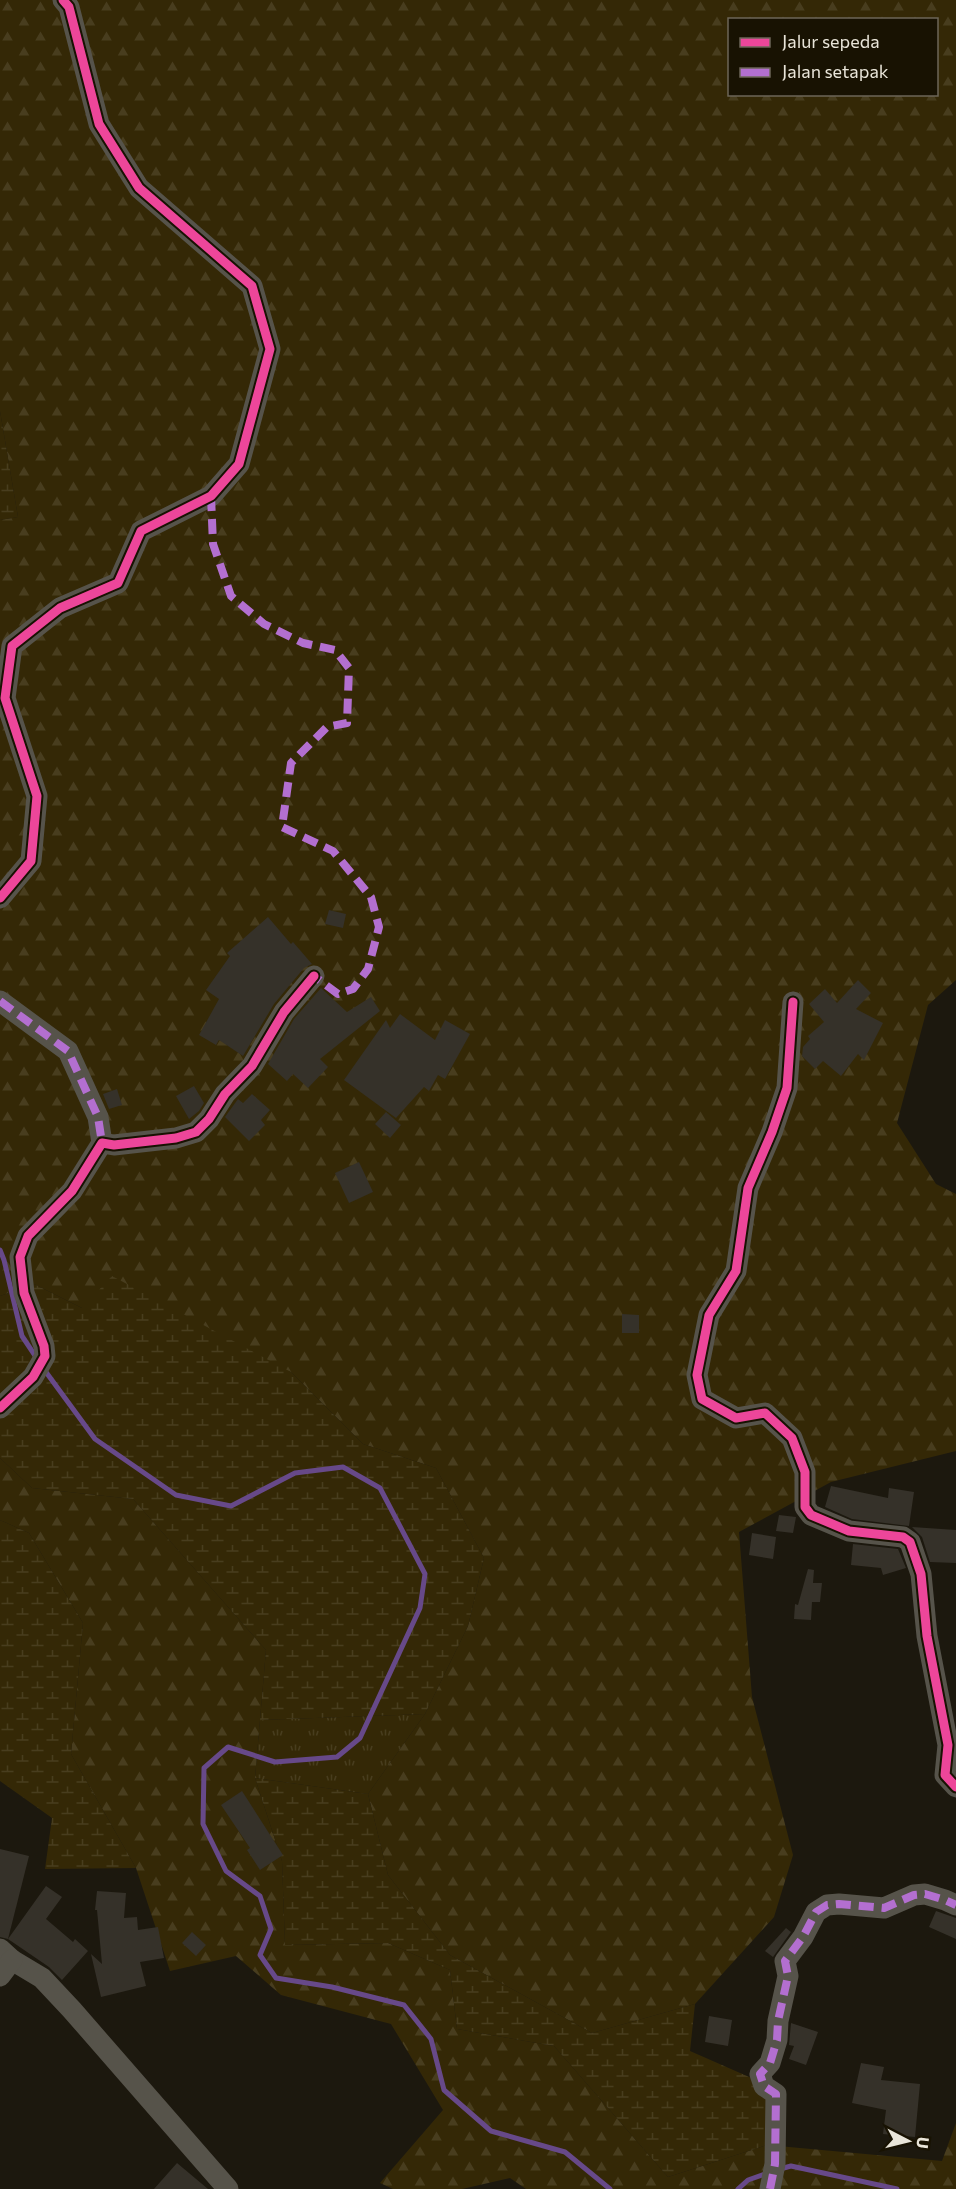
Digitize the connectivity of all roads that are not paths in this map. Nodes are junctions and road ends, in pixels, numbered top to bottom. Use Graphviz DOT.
graph roads {
  1 [pos="63,0"];
  2 [pos="0,898"];
  3 [pos="314,976"];
  4 [pos="0,1001"];
  5 [pos="793,1002"];
  6 [pos="102,1143"];
  7 [pos="0,1408"];
  8 [pos="956,1787"];
  9 [pos="956,1905"];
  10 [pos="4,1962"];
  11 [pos="228,2189"];
  12 [pos="770,2189"];
  1 -- 2 [label="street"];
  3 -- 6 [label="street"];
  4 -- 6 [label="street"];
  5 -- 8 [label="street"];
  6 -- 7 [label="street"];
  9 -- 12 [label="street"];
  10 -- 11 [label="street"];
}
